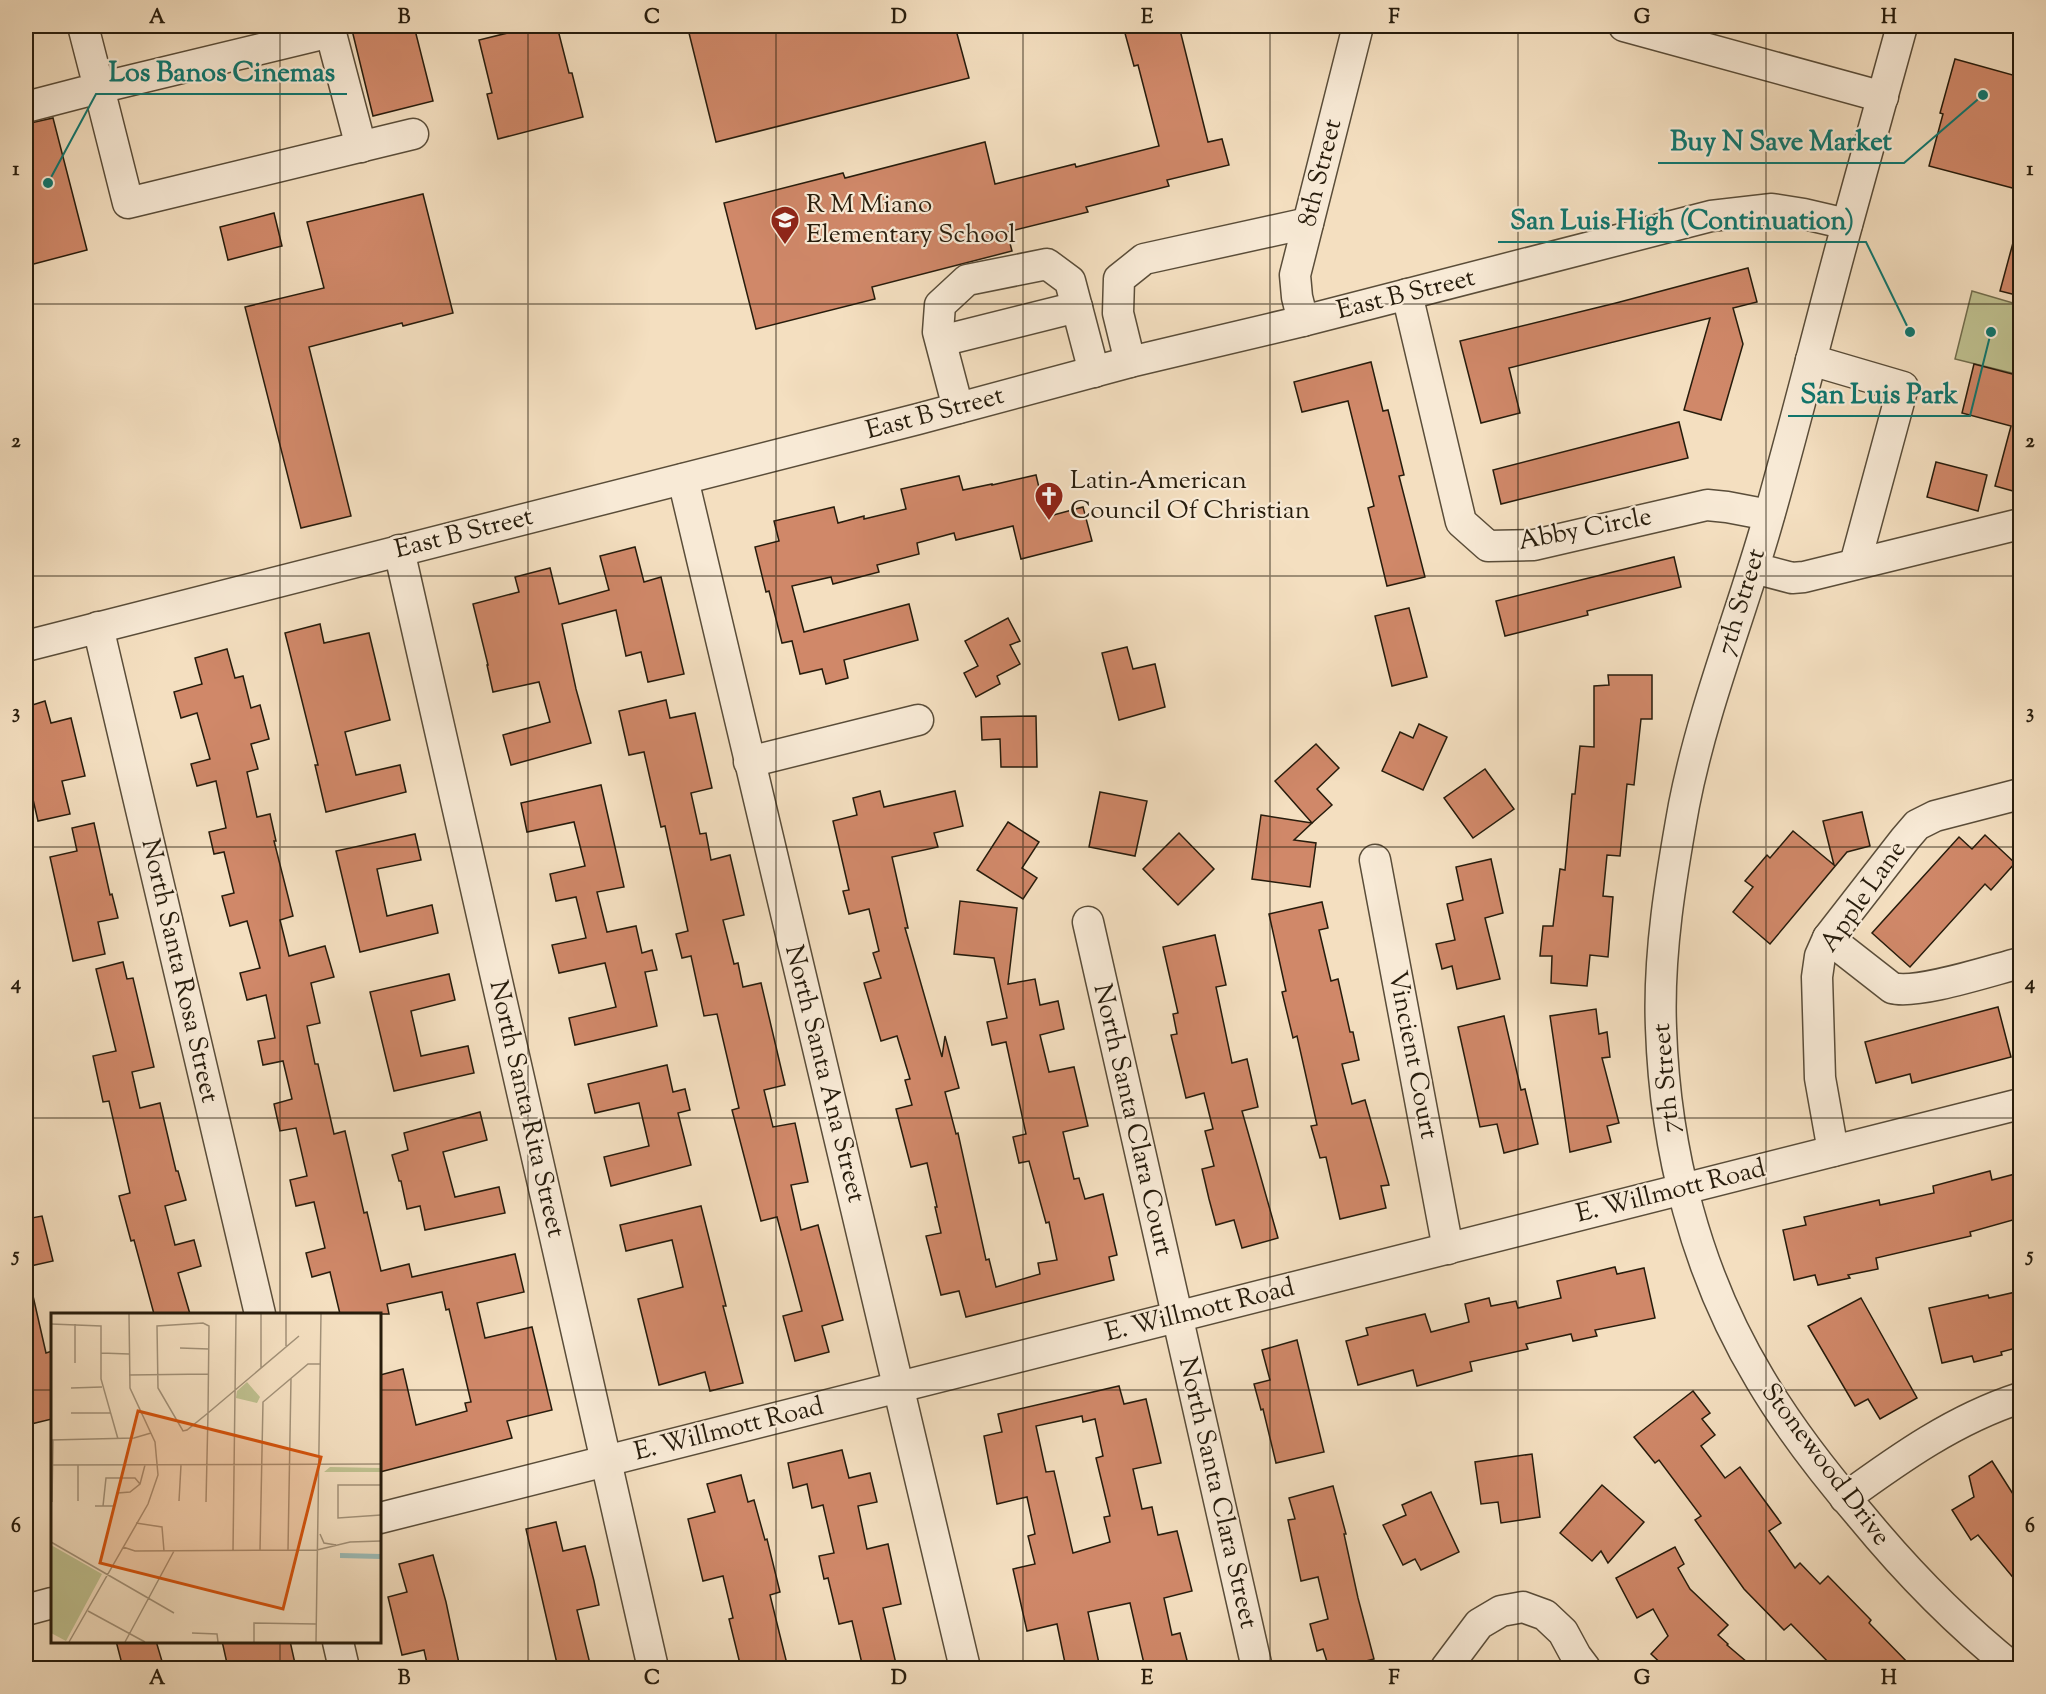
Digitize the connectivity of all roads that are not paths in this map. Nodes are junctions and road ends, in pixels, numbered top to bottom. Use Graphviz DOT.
graph roads {
  1 [pos="83,26"];
  2 [pos="1358,26"];
  3 [pos="1624,26"];
  4 [pos="1902,26"];
  5 [pos="330,29"];
  6 [pos="99,88"];
  7 [pos="1883,97"];
  8 [pos="26,107"];
  9 [pos="413,134"];
  10 [pos="361,147"];
  11 [pos="1308,223"];
  12 [pos="1847,224"];
  13 [pos="1407,294"];
  14 [pos="1077,307"];
  15 [pos="1303,321"];
  16 [pos="941,341"];
  17 [pos="1811,360"];
  18 [pos="1130,362"];
  19 [pos="1094,372"];
  20 [pos="958,408"];
  21 [pos="683,479"];
  22 [pos="1769,515"];
  23 [pos="2020,524"];
  24 [pos="399,550"];
  25 [pos="1856,564"];
  26 [pos="1754,568"];
  27 [pos="98,627"];
  28 [pos="26,646"];
  29 [pos="918,720"];
  30 [pos="749,762"];
  31 [pos="2020,794"];
  32 [pos="1375,860"];
  33 [pos="1088,922"];
  34 [pos="1828,938"];
  35 [pos="2019,971"];
  36 [pos="2020,1104"];
  37 [pos="1833,1151"];
  38 [pos="1683,1189"];
  39 [pos="1448,1249"];
  40 [pos="260,1313"];
  41 [pos="1176,1317"];
  42 [pos="899,1387"];
  43 [pos="2020,1398"];
  44 [pos="605,1461"];
  45 [pos="1845,1498"];
  46 [pos="381,1518"];
  47 [pos="51,1603"];
  48 [pos="26,1610"];
  49 [pos="338,1643"];
  50 [pos="344,1668"];
  51 [pos="653,1668"];
  52 [pos="965,1668"];
  53 [pos="1257,1668"];
  54 [pos="1446,1668"];
  55 [pos="1585,1668"];
  56 [pos="2013,1668"];
  1 -- 6 [label="street"];
  2 -- 11 [label="street, 8th Street"];
  3 -- 7 [label="street"];
  4 -- 7 [label="street, 7th Street"];
  5 -- 6 [label="street"];
  5 -- 10 [label="street"];
  6 -- 8 [label="street"];
  6 -- 10 [label="street"];
  7 -- 12 [label="street, 7th Street"];
  9 -- 10 [label="street"];
  11 -- 15 [label="street, 8th Street"];
  11 -- 18 [label="street"];
  12 -- 13 [label="street, East B Street"];
  12 -- 17 [label="street, 7th Street"];
  13 -- 15 [label="street, East B Street"];
  13 -- 22 [label="street, Abby Circle"];
  14 -- 16 [label="street"];
  14 -- 16 [label="street"];
  14 -- 19 [label="street"];
  15 -- 18 [label="street, East B Street"];
  16 -- 20 [label="street"];
  17 -- 22 [label="street, 7th Street"];
  17 -- 25 [label="street"];
  18 -- 19 [label="street, East B Street"];
  19 -- 20 [label="street, East B Street"];
  20 -- 21 [label="street, East B Street"];
  21 -- 24 [label="street, East B Street"];
  21 -- 30 [label="street, North Santa Ana Street"];
  22 -- 26 [label="street, 7th Street"];
  23 -- 25 [label="street"];
  24 -- 27 [label="street, East B Street"];
  24 -- 44 [label="street, North Santa Rita Street"];
  25 -- 26 [label="street"];
  26 -- 38 [label="street, 7th Street"];
  27 -- 28 [label="street, East B Street"];
  27 -- 40 [label="street, North Santa Rosa Street"];
  29 -- 30 [label="street"];
  30 -- 42 [label="street, North Santa Ana Street"];
  31 -- 34 [label="street, Apple Lane"];
  32 -- 39 [label="street, Vincient Court"];
  33 -- 41 [label="street, North Santa Clara Court"];
  34 -- 35 [label="street"];
  34 -- 37 [label="street, Apple Lane"];
  36 -- 37 [label="street, E. Willmott Road"];
  37 -- 38 [label="street, E. Willmott Road"];
  38 -- 39 [label="street, E. Willmott Road"];
  38 -- 45 [label="street, Stonewood Drive"];
  39 -- 41 [label="street, E. Willmott Road"];
  41 -- 42 [label="street, E. Willmott Road"];
  41 -- 53 [label="street, North Santa Clara Street"];
  42 -- 44 [label="street, E. Willmott Road"];
  42 -- 52 [label="street, North Santa Ana Street"];
  43 -- 45 [label="street"];
  44 -- 46 [label="street, E. Willmott Road"];
  44 -- 51 [label="street, North Santa Rita Street"];
  45 -- 56 [label="street, Stonewood Drive"];
  47 -- 48 [label="street"];
  49 -- 50 [label="street"];
  54 -- 55 [label="street"];
}
